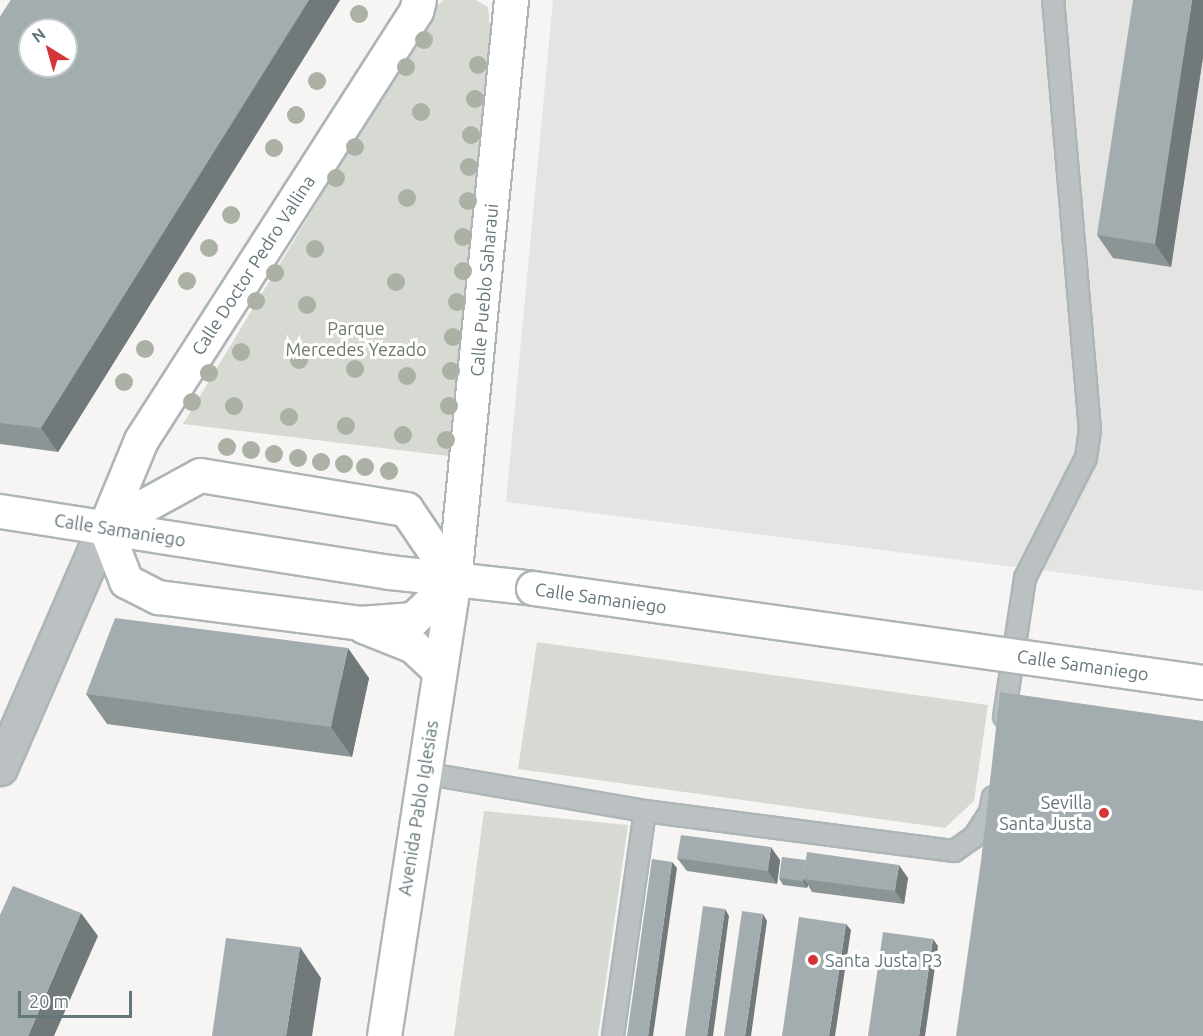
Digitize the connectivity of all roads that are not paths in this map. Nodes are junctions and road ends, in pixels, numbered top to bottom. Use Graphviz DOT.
graph roads {
  1 [pos="511,0"];
  2 [pos="1053,0"];
  3 [pos="422,4"];
  4 [pos="0,511"];
  5 [pos="105,527"];
  6 [pos="454,580"];
  7 [pos="356,623"];
  8 [pos="439,670"];
  9 [pos="1203,682"];
  10 [pos="1002,732"];
  11 [pos="0,768"];
  12 [pos="423,773"];
  13 [pos="995,778"];
  14 [pos="645,811"];
  15 [pos="384,1036"];
  16 [pos="613,1036"];
  1 -- 6 [label="street, Calle Pueblo Saharaui"];
  2 -- 10 [label="lane"];
  3 -- 5 [label="street, Calle Doctor Pedro Vallina"];
  4 -- 5 [label="street, Calle Samaniego"];
  5 -- 6 [label="street, Calle Samaniego"];
  5 -- 6 [label="street"];
  5 -- 7 [label="street"];
  5 -- 11 [label="street"];
  6 -- 7 [label="street"];
  6 -- 8 [label="street, Avenida Pablo Iglesias"];
  6 -- 9 [label="street, Calle Samaniego, bridge"];
  7 -- 8 [label="street"];
  8 -- 12 [label="street, Avenida Pablo Iglesias"];
  12 -- 14 [label="lane"];
  12 -- 15 [label="street, Avenida Pablo Iglesias"];
  13 -- 14 [label="lane"];
  14 -- 16 [label="lane"];
}
